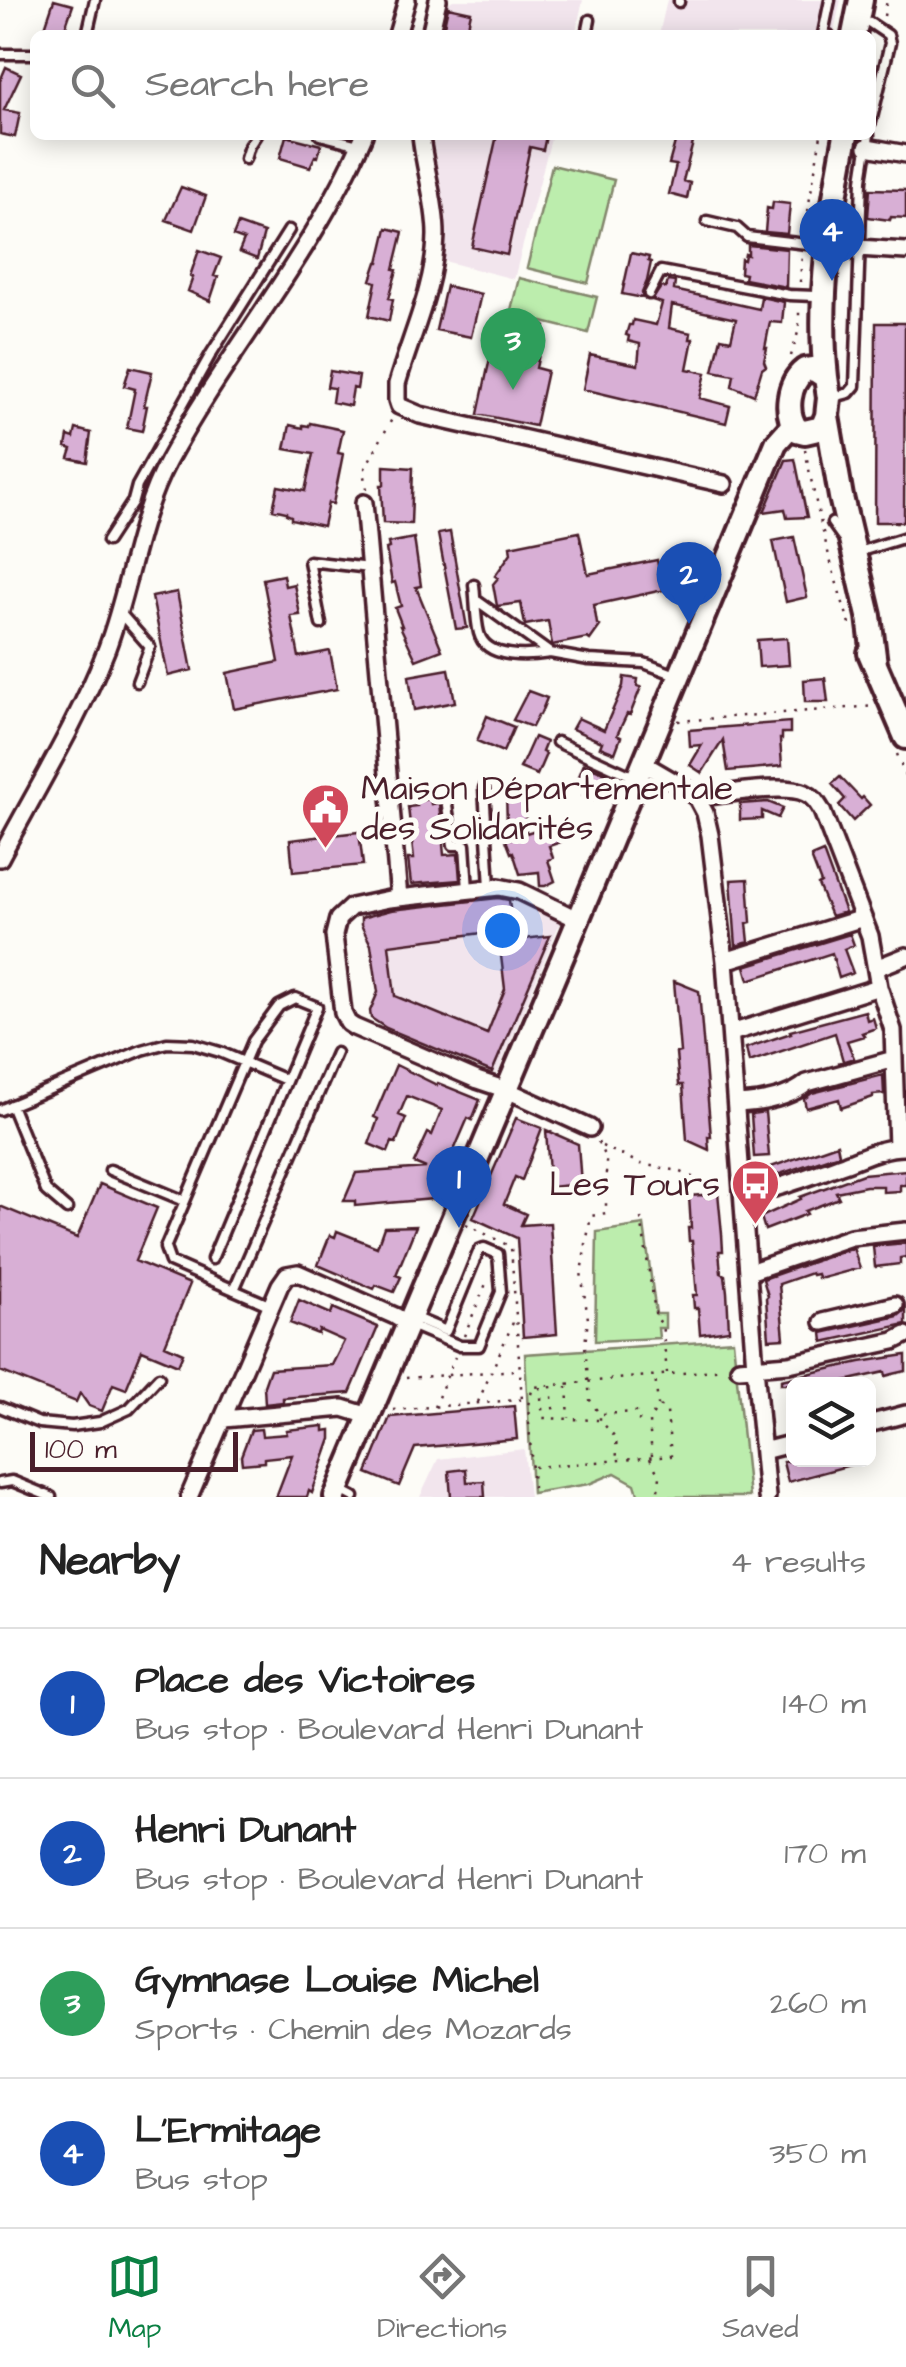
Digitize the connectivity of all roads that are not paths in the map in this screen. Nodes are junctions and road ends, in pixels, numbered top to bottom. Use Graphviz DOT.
graph roads {
  1 [pos="95,0"];
  2 [pos="407,0"];
  3 [pos="438,0"];
  4 [pos="830,0"];
  5 [pos="861,0"];
  6 [pos="590,20"];
  7 [pos="866,23"];
  8 [pos="88,30"];
  9 [pos="398,30"];
  10 [pos="431,30"];
  11 [pos="588,30"];
  12 [pos="826,30"];
  13 [pos="0,54"];
  14 [pos="30,54"];
  15 [pos="876,101"];
  16 [pos="253,140"];
  17 [pos="361,140"];
  18 [pos="422,140"];
  19 [pos="832,140"];
  20 [pos="860,140"];
  21 [pos="860,140"];
  22 [pos="863,140"];
  23 [pos="906,154"];
  24 [pos="245,160"];
  25 [pos="707,221"];
  26 [pos="289,230"];
  27 [pos="815,245"];
  28 [pos="858,248"];
  29 [pos="906,250"];
  30 [pos="650,294"];
  31 [pos="816,296"];
  32 [pos="822,398"];
  33 [pos="792,425"];
  34 [pos="724,484"];
  35 [pos="133,502"];
  36 [pos="364,503"];
  37 [pos="147,515"];
  38 [pos="832,523"];
  39 [pos="906,537"];
  40 [pos="107,541"];
  41 [pos="854,553"];
  42 [pos="369,568"];
  43 [pos="474,585"];
  44 [pos="476,600"];
  45 [pos="118,610"];
  46 [pos="321,624"];
  47 [pos="550,652"];
  48 [pos="875,664"];
  49 [pos="680,676"];
  50 [pos="136,682"];
  51 [pos="906,738"];
  52 [pos="557,742"];
  53 [pos="640,772"];
  54 [pos="484,788"];
  55 [pos="697,798"];
  56 [pos="446,799"];
  57 [pos="0,858"];
  58 [pos="490,887"];
  59 [pos="468,890"];
  60 [pos="400,898"];
  61 [pos="863,918"];
  62 [pos="578,920"];
  63 [pos="906,956"];
  64 [pos="725,961"];
  65 [pos="876,968"];
  66 [pos="879,987"];
  67 [pos="900,1029"];
  68 [pos="731,1033"];
  69 [pos="336,1053"];
  70 [pos="894,1059"];
  71 [pos="242,1062"];
  72 [pos="286,1080"];
  73 [pos="514,1093"];
  74 [pos="901,1094"];
  75 [pos="736,1104"];
  76 [pos="11,1105"];
  77 [pos="0,1110"];
  78 [pos="590,1128"];
  79 [pos="902,1147"];
  80 [pos="110,1170"];
  81 [pos="743,1196"];
  82 [pos="185,1201"];
  83 [pos="67,1208"];
  84 [pos="906,1231"];
  85 [pos="212,1259"];
  86 [pos="749,1272"];
  87 [pos="234,1290"];
  88 [pos="895,1305"];
  89 [pos="271,1306"];
  90 [pos="874,1309"];
  91 [pos="410,1320"];
  92 [pos="823,1322"];
  93 [pos="906,1335"];
  94 [pos="884,1343"];
  95 [pos="747,1367"];
  96 [pos="159,1377"];
  97 [pos="0,1406"];
  98 [pos="370,1414"];
  99 [pos="906,1414"];
  100 [pos="224,1418"];
  101 [pos="876,1422"];
  102 [pos="786,1446"];
  103 [pos="764,1451"];
  104 [pos="0,1483"];
  105 [pos="342,1491"];
  106 [pos="51,1497"];
  107 [pos="190,1497"];
  108 [pos="767,1497"];
  1 -- 8 [label="lane"];
  2 -- 9 [label="street"];
  3 -- 10 [label="street"];
  4 -- 12 [label="lane"];
  5 -- 7 [label="main road"];
  6 -- 11 [label="lane"];
  7 -- 15 [label="lane"];
  13 -- 14 [label="lane"];
  16 -- 24 [label="lane"];
  17 -- 37 [label="street"];
  18 -- 34 [label="street"];
  19 -- 27 [label="main road"];
  20 -- 28 [label="lane"];
  21 -- 32 [label="main road"];
  22 -- 23 [label="street"];
  25 -- 27 [label="lane"];
  26 -- 35 [label="lane"];
  27 -- 31 [label="main road"];
  28 -- 29 [label="street"];
  28 -- 32 [label="lane"];
  30 -- 31 [label="lane"];
  31 -- 32 [label="main road"];
  32 -- 33 [label="main road"];
  32 -- 33 [label="main road"];
  32 -- 38 [label="main road"];
  32 -- 41 [label="main road"];
  33 -- 49 [label="main road"];
  35 -- 37 [label="lane"];
  35 -- 40 [label="lane"];
  36 -- 42 [label="street"];
  37 -- 45 [label="street"];
  38 -- 41 [label="lane"];
  38 -- 48 [label="main road"];
  39 -- 41 [label="lane"];
  41 -- 48 [label="main road"];
  42 -- 46 [label="lane"];
  42 -- 60 [label="street"];
  43 -- 44 [label="lane"];
  44 -- 47 [label="lane"];
  44 -- 47 [label="lane"];
  45 -- 50 [label="lane"];
  45 -- 57 [label="street"];
  47 -- 49 [label="lane"];
  48 -- 51 [label="main road"];
  49 -- 53 [label="main road"];
  52 -- 53 [label="lane"];
  53 -- 55 [label="street"];
  53 -- 62 [label="main road"];
  54 -- 58 [label="lane"];
  55 -- 61 [label="street"];
  55 -- 64 [label="street"];
  56 -- 59 [label="lane"];
  58 -- 59 [label="street"];
  58 -- 62 [label="street"];
  59 -- 60 [label="street"];
  60 -- 73 [label="street"];
  61 -- 64 [label="street"];
  61 -- 65 [label="street"];
  62 -- 73 [label="main road"];
  63 -- 65 [label="street"];
  64 -- 68 [label="street"];
  65 -- 66 [label="street"];
  66 -- 67 [label="street"];
  66 -- 68 [label="street"];
  67 -- 70 [label="street"];
  68 -- 75 [label="street"];
  69 -- 87 [label="lane"];
  70 -- 74 [label="street"];
  70 -- 75 [label="street"];
  71 -- 72 [label="lane"];
  71 -- 72 [label="lane"];
  71 -- 76 [label="lane"];
  71 -- 82 [label="lane"];
  72 -- 85 [label="lane"];
  73 -- 78 [label="street"];
  73 -- 91 [label="main road"];
  74 -- 79 [label="street"];
  75 -- 81 [label="street"];
  76 -- 77 [label="lane"];
  76 -- 83 [label="lane"];
  79 -- 81 [label="street"];
  80 -- 82 [label="lane"];
  81 -- 86 [label="street"];
  82 -- 87 [label="lane"];
  84 -- 86 [label="street"];
  86 -- 95 [label="street"];
  87 -- 89 [label="lane"];
  88 -- 90 [label="street"];
  89 -- 91 [label="street"];
  89 -- 100 [label="street"];
  90 -- 92 [label="street"];
  90 -- 94 [label="street"];
  91 -- 91 [label="lane"];
  91 -- 98 [label="main road"];
  93 -- 94 [label="street"];
  94 -- 95 [label="street"];
  95 -- 103 [label="street"];
  96 -- 97 [label="lane"];
  98 -- 100 [label="street"];
  98 -- 105 [label="main road"];
  99 -- 101 [label="street"];
  100 -- 107 [label="street"];
  102 -- 103 [label="street"];
  103 -- 108 [label="street"];
  104 -- 106 [label="lane"];
}
